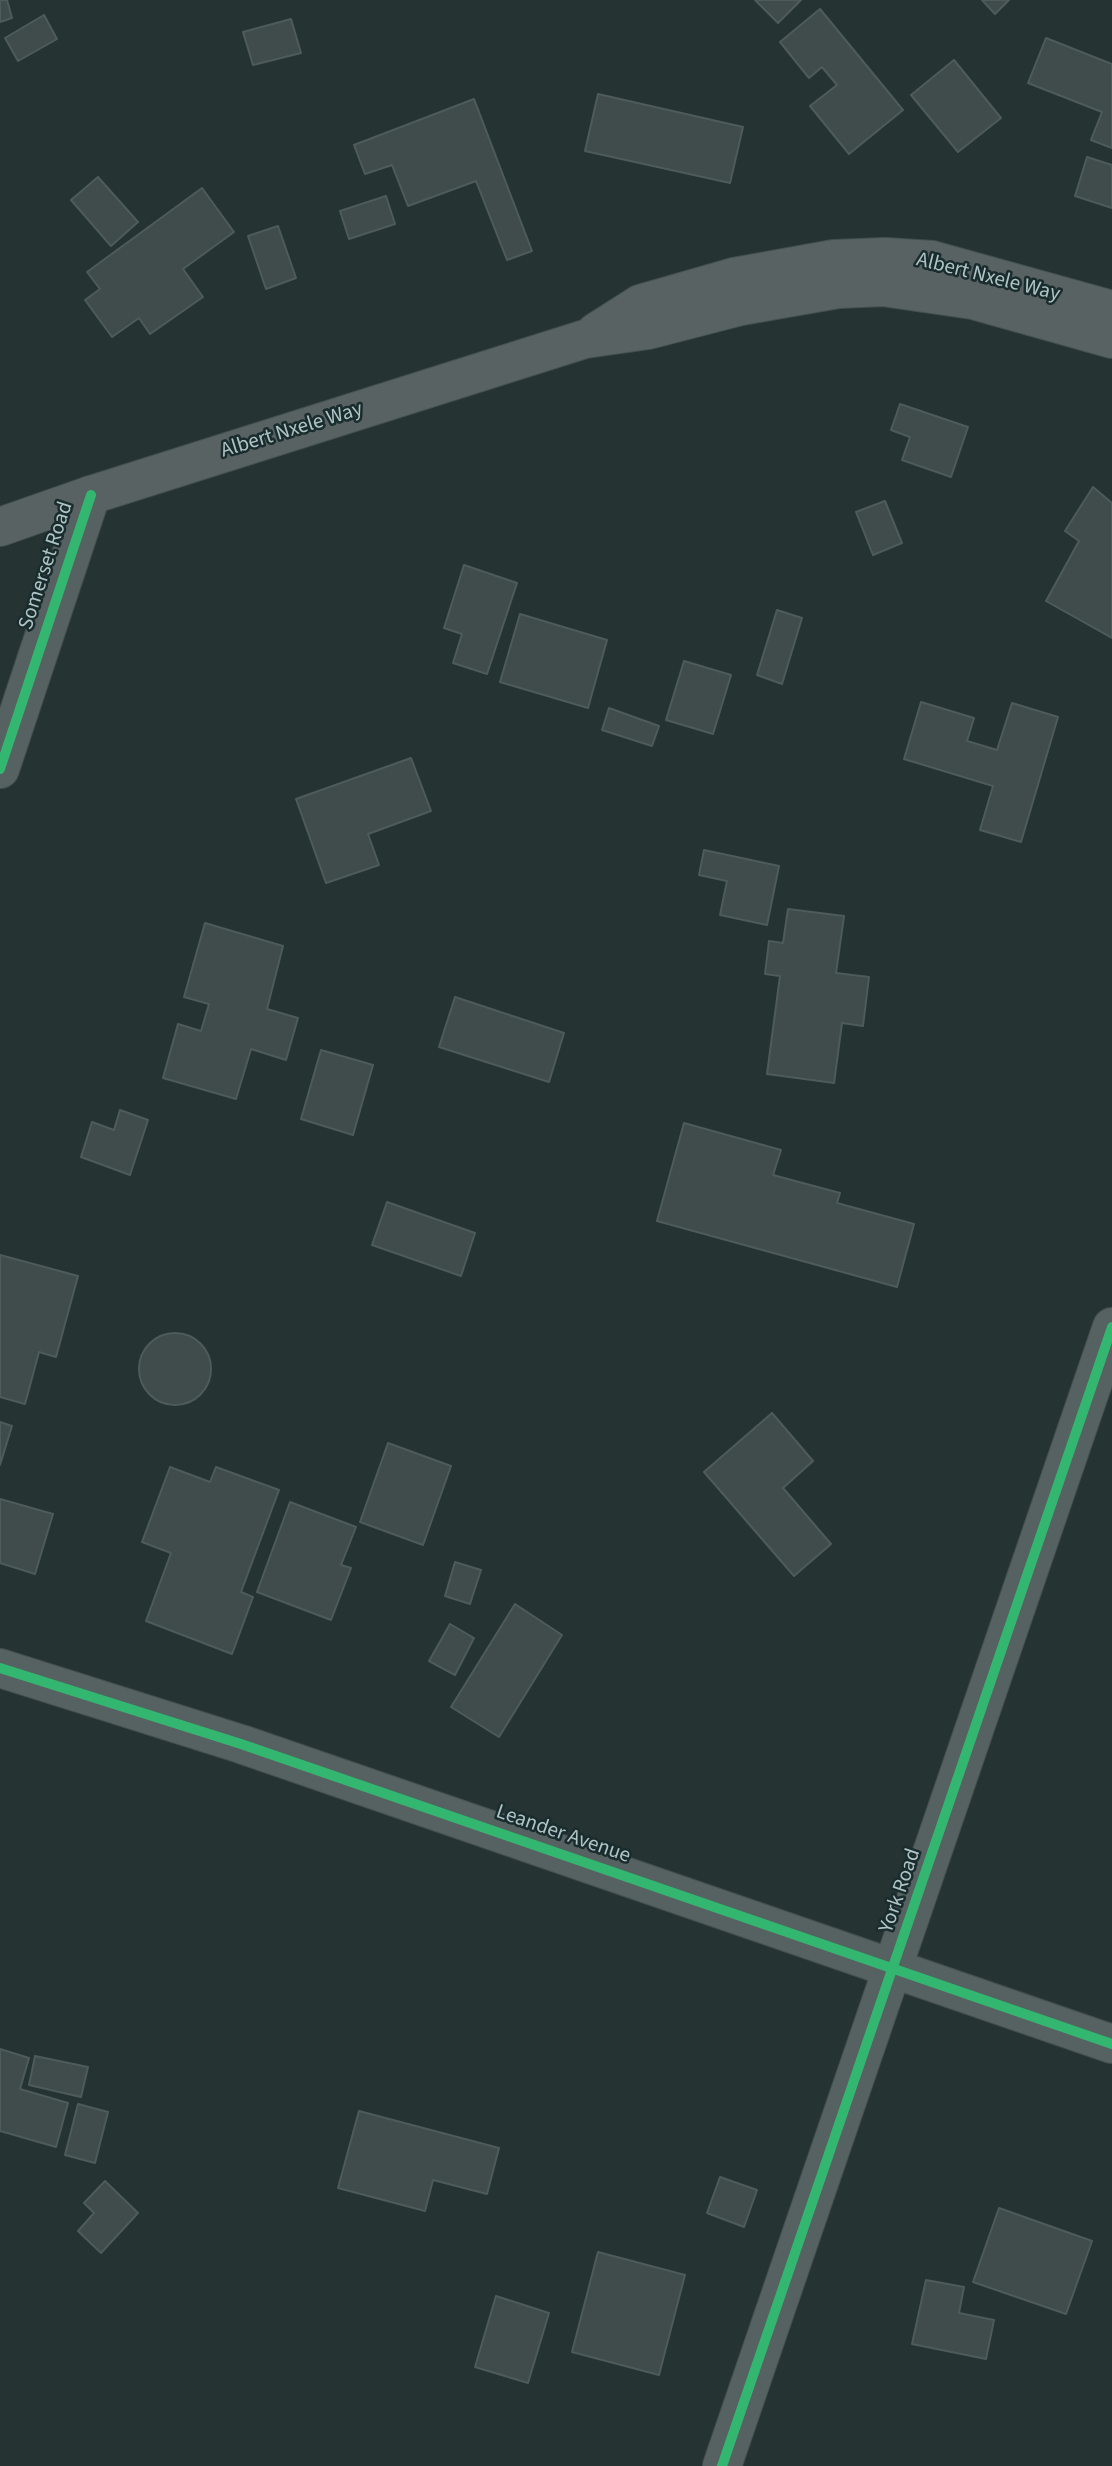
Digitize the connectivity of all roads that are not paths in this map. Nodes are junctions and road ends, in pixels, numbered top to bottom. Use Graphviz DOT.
graph roads {
  1 [pos="977,286"];
  2 [pos="1112,310"];
  3 [pos="1112,339"];
  4 [pos="91,495"];
  5 [pos="0,527"];
  6 [pos="0,769"];
  7 [pos="1112,1327"];
  8 [pos="0,1668"];
  9 [pos="895,1968"];
  10 [pos="1112,2044"];
  11 [pos="722,2466"];
  1 -- 2 [label="main road, Albert Nxele Way"];
  1 -- 3 [label="main road, Albert Nxele Way"];
  1 -- 4 [label="main road, Albert Nxele Way"];
  4 -- 5 [label="main road, Albert Nxele Way"];
  4 -- 6 [label="street, Somerset Road"];
  7 -- 9 [label="street, York Road"];
  8 -- 9 [label="street, Leander Avenue"];
  9 -- 10 [label="street, Leander Avenue"];
  9 -- 11 [label="street, York Road"];
}
